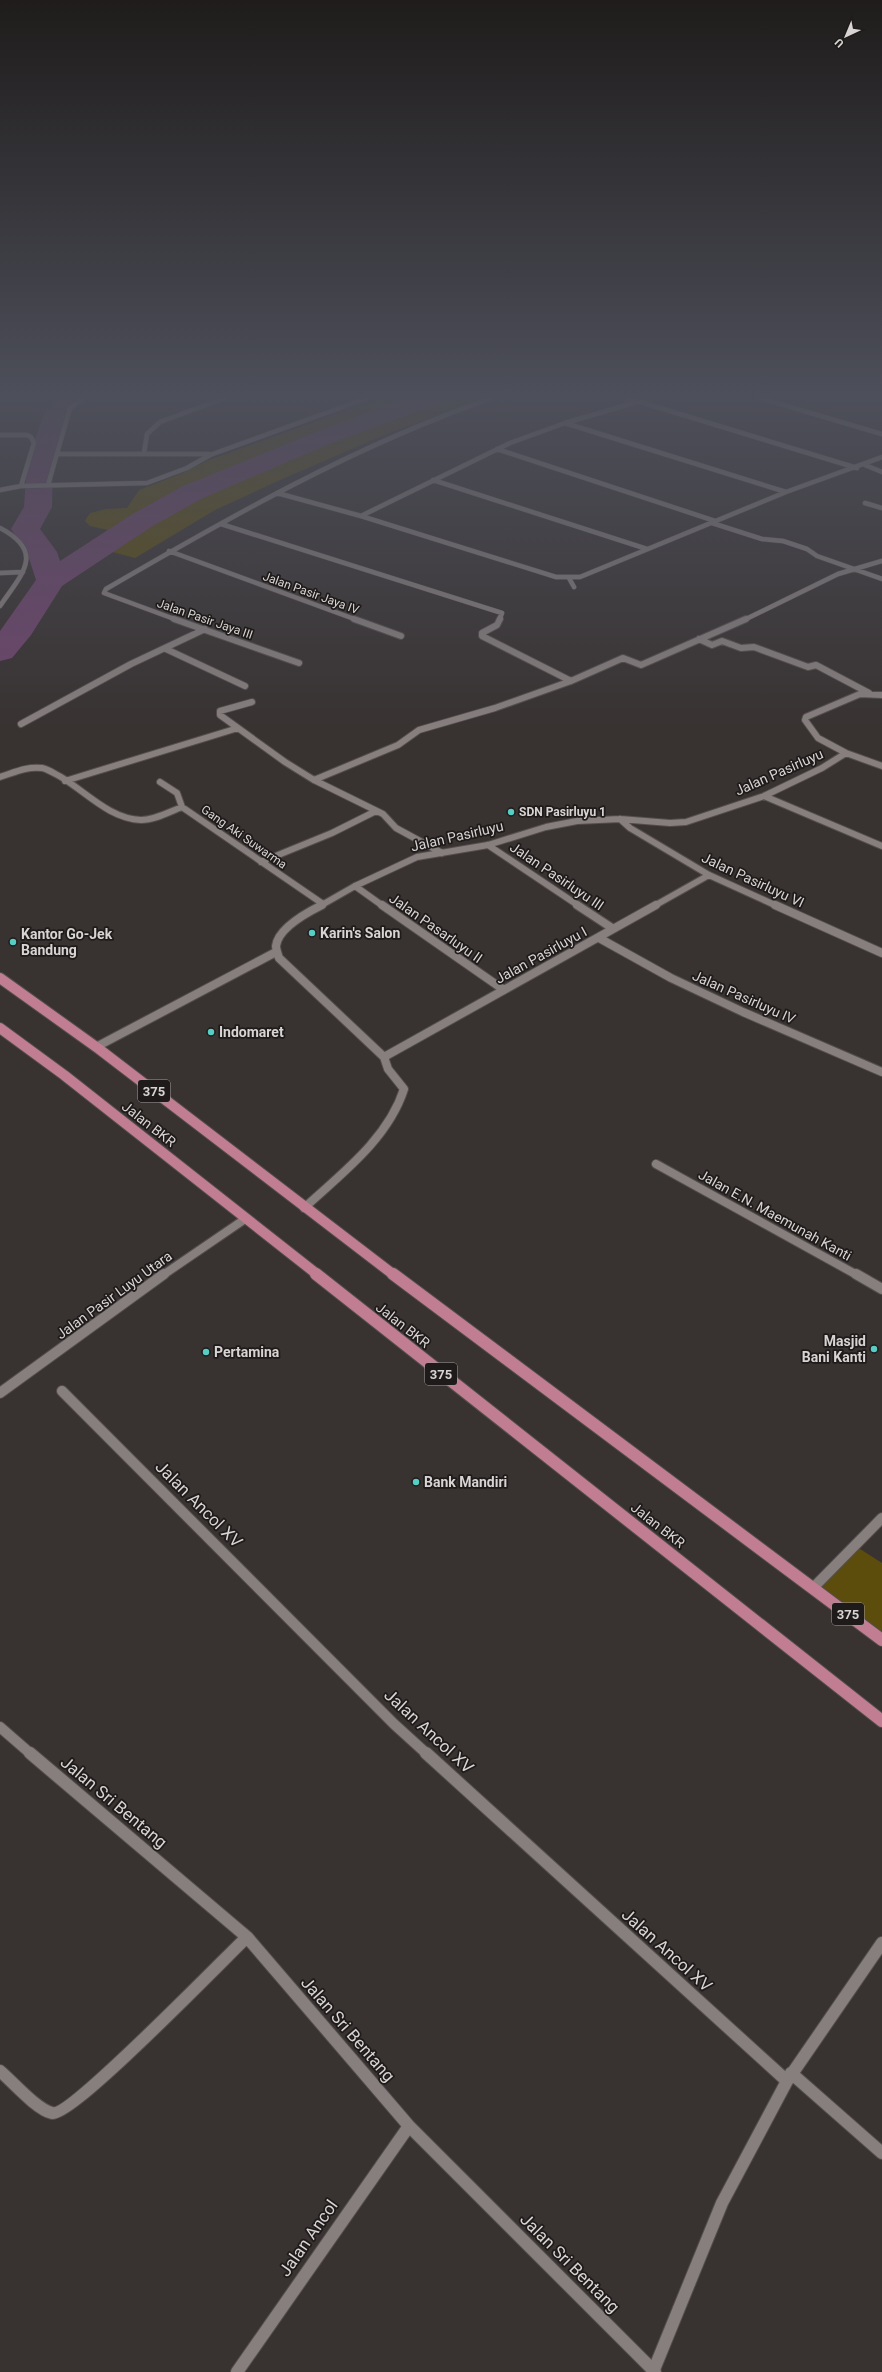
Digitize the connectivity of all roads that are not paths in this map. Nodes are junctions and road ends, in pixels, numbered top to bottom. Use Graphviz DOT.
graph roads {
  1 [pos="249,509"];
  2 [pos="334,509"];
  3 [pos="375,509"];
  4 [pos="523,509"];
  5 [pos="674,509"];
  6 [pos="745,509"];
  7 [pos="360,516"];
  8 [pos="713,522"];
  9 [pos="221,524"];
  10 [pos="0,528"];
  11 [pos="647,549"];
  12 [pos="170,552"];
  13 [pos="882,561"];
  14 [pos="852,569"];
  15 [pos="23,572"];
  16 [pos="0,573"];
  17 [pos="569,578"];
  18 [pos="882,579"];
  19 [pos="574,587"];
  20 [pos="0,606"];
  21 [pos="205,629"];
  22 [pos="401,636"];
  23 [pos="699,639"];
  24 [pos="166,649"];
  25 [pos="299,663"];
  26 [pos="571,681"];
  27 [pos="245,686"];
  28 [pos="869,694"];
  29 [pos="882,694"];
  30 [pos="252,702"];
  31 [pos="20,724"];
  32 [pos="238,728"];
  33 [pos="846,752"];
  34 [pos="882,766"];
  35 [pos="0,777"];
  36 [pos="314,780"];
  37 [pos="65,781"];
  38 [pos="160,782"];
  39 [pos="764,796"];
  40 [pos="182,807"];
  41 [pos="376,811"];
  42 [pos="620,819"];
  43 [pos="488,845"];
  44 [pos="882,846"];
  45 [pos="442,853"];
  46 [pos="261,862"];
  47 [pos="709,875"];
  48 [pos="355,886"];
  49 [pos="323,904"];
  50 [pos="612,928"];
  51 [pos="599,938"];
  52 [pos="276,952"];
  53 [pos="882,953"];
  54 [pos="0,978"];
  55 [pos="504,990"];
  56 [pos="0,1028"];
  57 [pos="96,1047"];
  58 [pos="384,1057"];
  59 [pos="882,1072"];
  60 [pos="656,1164"];
  61 [pos="304,1208"];
  62 [pos="245,1219"];
  63 [pos="882,1289"];
  64 [pos="62,1391"];
  65 [pos="0,1393"];
  66 [pos="882,1518"];
  67 [pos="814,1588"];
  68 [pos="882,1640"];
  69 [pos="882,1721"];
  70 [pos="1,1730"];
  71 [pos="247,1937"];
  72 [pos="882,1942"];
  73 [pos="0,2071"];
  74 [pos="789,2077"];
  75 [pos="409,2126"];
  76 [pos="882,2153"];
  77 [pos="237,2372"];
  78 [pos="654,2372"];
  1 -- 9 [label="street"];
  2 -- 7 [label="street"];
  3 -- 7 [label="street"];
  4 -- 11 [label="street"];
  5 -- 8 [label="street"];
  6 -- 8 [label="street"];
  7 -- 17 [label="street"];
  8 -- 11 [label="street"];
  8 -- 14 [label="street"];
  9 -- 12 [label="street"];
  9 -- 26 [label="street"];
  10 -- 15 [label="street"];
  11 -- 17 [label="street"];
  12 -- 21 [label="street, Jalan Pasir Jaya III"];
  12 -- 22 [label="street, Jalan Pasir Jaya IV"];
  13 -- 14 [label="street"];
  14 -- 18 [label="street"];
  14 -- 23 [label="street"];
  15 -- 16 [label="street"];
  15 -- 20 [label="street"];
  17 -- 19 [label="street"];
  21 -- 24 [label="street"];
  21 -- 25 [label="street, Jalan Pasir Jaya III"];
  23 -- 26 [label="street"];
  23 -- 28 [label="street"];
  24 -- 27 [label="street"];
  24 -- 31 [label="street"];
  26 -- 36 [label="street"];
  28 -- 29 [label="street, Jalan Pasirluyu"];
  28 -- 33 [label="street, Jalan Pasirluyu"];
  30 -- 32 [label="street"];
  32 -- 36 [label="street"];
  32 -- 37 [label="street"];
  33 -- 34 [label="street"];
  33 -- 39 [label="street, Jalan Pasirluyu"];
  35 -- 37 [label="street"];
  36 -- 41 [label="street"];
  37 -- 40 [label="street"];
  38 -- 40 [label="street, Gang Aki Suwarma"];
  39 -- 42 [label="street, Jalan Pasirluyu"];
  39 -- 44 [label="street"];
  40 -- 46 [label="street, Gang Aki Suwarma"];
  41 -- 45 [label="street"];
  41 -- 46 [label="street"];
  42 -- 43 [label="street, Jalan Pasirluyu"];
  42 -- 47 [label="street, Jalan Pasirluyu VI"];
  43 -- 45 [label="street, Jalan Pasirluyu"];
  43 -- 50 [label="street, Jalan Pasirluyu III"];
  45 -- 48 [label="street, Jalan Pasirluyu"];
  46 -- 49 [label="street, Gang Aki Suwarma"];
  47 -- 50 [label="street, Jalan Pasirluyu I"];
  47 -- 53 [label="street, Jalan Pasirluyu VI"];
  48 -- 49 [label="street, Jalan Pasirluyu"];
  48 -- 55 [label="street, Jalan Pasarluyu II"];
  49 -- 52 [label="street, Jalan Pasirluyu"];
  50 -- 51 [label="street, Jalan Pasirluyu I"];
  51 -- 55 [label="street, Jalan Pasirluyu I"];
  51 -- 59 [label="street, Jalan Pasirluyu IV"];
  52 -- 57 [label="street"];
  52 -- 58 [label="street"];
  54 -- 57 [label="main road, Jalan BKR / 375"];
  55 -- 58 [label="street, Jalan Pasirluyu I"];
  56 -- 62 [label="main road, Jalan BKR / 375"];
  57 -- 61 [label="main road, Jalan BKR / 375"];
  58 -- 61 [label="street"];
  60 -- 63 [label="street, Jalan E.N. Maemunah Kanti"];
  61 -- 67 [label="main road, Jalan BKR / 375"];
  62 -- 65 [label="street, Jalan Pasir Luyu Utara"];
  62 -- 69 [label="main road, Jalan BKR / 375"];
  64 -- 74 [label="street, Jalan Ancol XV"];
  66 -- 67 [label="street"];
  67 -- 68 [label="main road, Jalan BKR / 375"];
  70 -- 71 [label="street, Jalan Sri Bentang"];
  71 -- 73 [label="street"];
  71 -- 75 [label="street, Jalan Sri Bentang"];
  72 -- 74 [label="street"];
  74 -- 76 [label="street, Jalan Ancol XV"];
  74 -- 78 [label="street"];
  75 -- 77 [label="street, Jalan Ancol"];
  75 -- 78 [label="street, Jalan Sri Bentang"];
}
